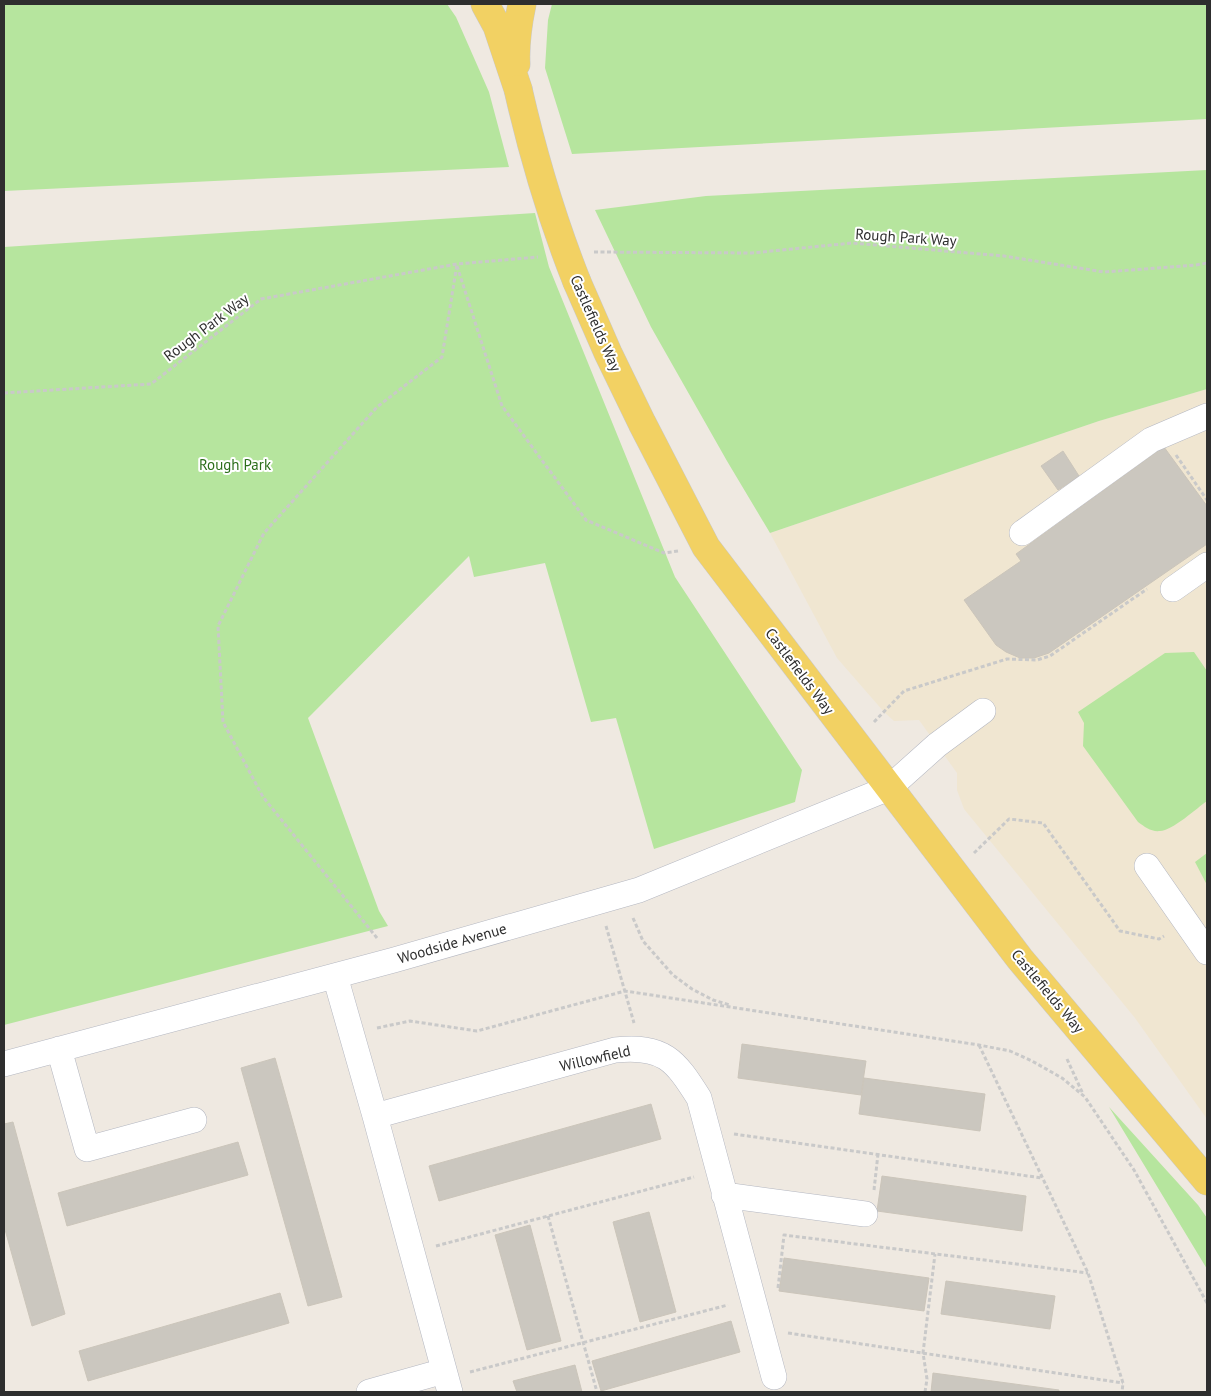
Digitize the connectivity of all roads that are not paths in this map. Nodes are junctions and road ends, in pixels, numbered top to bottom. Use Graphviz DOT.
graph roads {
  1 [pos="484,4"];
  2 [pos="522,4"];
  3 [pos="518,89"];
  4 [pos="1205,422"];
  5 [pos="1022,533"];
  6 [pos="1207,565"];
  7 [pos="1163,587"];
  8 [pos="983,711"];
  9 [pos="889,788"];
  10 [pos="1147,866"];
  11 [pos="1207,952"];
  12 [pos="336,976"];
  13 [pos="60,1049"];
  14 [pos="4,1064"];
  15 [pos="375,1116"];
  16 [pos="194,1120"];
  17 [pos="1207,1181"];
  18 [pos="724,1195"];
  19 [pos="865,1214"];
  20 [pos="774,1377"];
  21 [pos="447,1381"];
  22 [pos="369,1392"];
  1 -- 3 [label="main road, Castlefields Way"];
  2 -- 3 [label="main road, Castlefields Way"];
  3 -- 9 [label="main road, Castlefields Way, bridge"];
  4 -- 5 [label="street"];
  6 -- 7 [label="street"];
  8 -- 9 [label="street, Woodside Avenue"];
  9 -- 12 [label="street, Woodside Avenue"];
  9 -- 17 [label="main road, Castlefields Way"];
  10 -- 11 [label="street"];
  12 -- 13 [label="street, Woodside Avenue"];
  12 -- 15 [label="street"];
  13 -- 14 [label="street, Woodside Avenue"];
  13 -- 16 [label="street"];
  15 -- 18 [label="street, Willowfield"];
  15 -- 21 [label="street"];
  18 -- 19 [label="street"];
  18 -- 20 [label="street, Willowfield"];
  21 -- 22 [label="street"];
}
